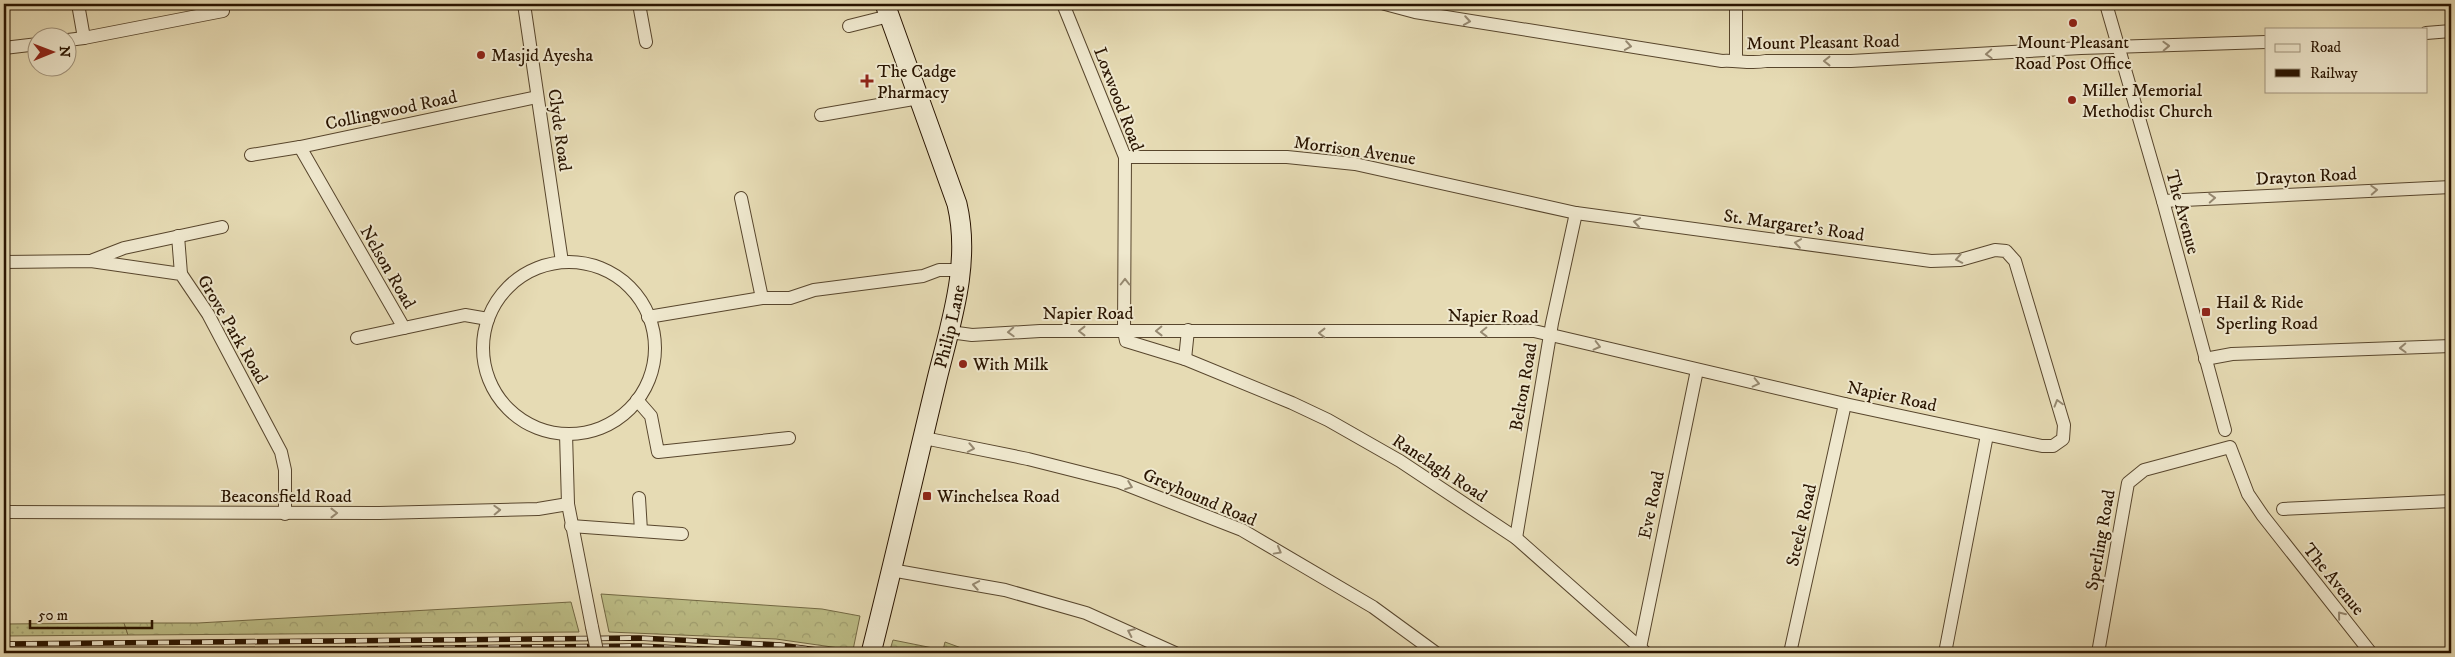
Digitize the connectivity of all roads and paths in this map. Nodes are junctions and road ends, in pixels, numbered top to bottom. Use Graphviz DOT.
graph roads {
  1 [pos="78,4"];
  2 [pos="222,4"];
  3 [pos="524,4"];
  4 [pos="639,4"];
  5 [pos="1063,4"];
  6 [pos="1386,4"];
  7 [pos="1736,4"];
  8 [pos="2106,4"];
  9 [pos="887,10"];
  10 [pos="849,26"];
  11 [pos="2451,31"];
  12 [pos="2428,33"];
  13 [pos="84,38"];
  14 [pos="78,39"];
  15 [pos="646,42"];
  16 [pos="2265,42"];
  17 [pos="28,45"];
  18 [pos="4,48"];
  19 [pos="2118,48"];
  20 [pos="1736,60"];
  21 [pos="537,97"];
  22 [pos="919,98"];
  23 [pos="821,115"];
  24 [pos="300,147"];
  25 [pos="251,155"];
  26 [pos="1125,157"];
  27 [pos="2451,186"];
  28 [pos="741,198"];
  29 [pos="2163,201"];
  30 [pos="1576,213"];
  31 [pos="222,227"];
  32 [pos="178,236"];
  33 [pos="91,261"];
  34 [pos="4,262"];
  35 [pos="562,262"];
  36 [pos="960,270"];
  37 [pos="181,274"];
  38 [pos="762,298"];
  39 [pos="648,317"];
  40 [pos="488,319"];
  41 [pos="404,328"];
  42 [pos="1188,330"];
  43 [pos="1124,331"];
  44 [pos="950,332"];
  45 [pos="1550,334"];
  46 [pos="357,338"];
  47 [pos="2451,346"];
  48 [pos="1185,359"];
  49 [pos="2205,359"];
  50 [pos="1697,370"];
  51 [pos="636,400"];
  52 [pos="1845,404"];
  53 [pos="2225,430"];
  54 [pos="566,434"];
  55 [pos="1987,435"];
  56 [pos="789,438"];
  57 [pos="924,438"];
  58 [pos="2053,446"];
  59 [pos="2230,447"];
  60 [pos="639,498"];
  61 [pos="2451,501"];
  62 [pos="568,504"];
  63 [pos="2283,509"];
  64 [pos="4,512"];
  65 [pos="285,514"];
  66 [pos="572,526"];
  67 [pos="641,531"];
  68 [pos="682,534"];
  69 [pos="1516,538"];
  70 [pos="891,570"];
  71 [pos="872,649"];
  72 [pos="1643,651"];
  73 [pos="598,652"];
  74 [pos="1175,653"];
  75 [pos="1436,653"];
  76 [pos="1790,653"];
  77 [pos="1945,653"];
  78 [pos="2098,653"];
  79 [pos="2371,653"];
  1 -- 13 [label="street"];
  2 -- 13 [label="street"];
  3 -- 21 [label="street, Clyde Road"];
  4 -- 15 [label="street"];
  5 -- 26 [label="street, Loxwood Road"];
  6 -- 20 [label="street, Mount Pleasant Road, one-way"];
  7 -- 20 [label="street"];
  8 -- 19 [label="street, The Avenue"];
  9 -- 10 [label="street"];
  9 -- 22 [label="main road, Philip Lane"];
  11 -- 12 [label="street"];
  13 -- 14 [label="street"];
  19 -- 16 [label="street, Mount Pleasant Road, one-way"];
  17 -- 18 [label="street"];
  19 -- 20 [label="street, Mount Pleasant Road, one-way"];
  19 -- 29 [label="street, The Avenue"];
  21 -- 24 [label="street, Collingwood Road"];
  21 -- 35 [label="street, Clyde Road"];
  22 -- 23 [label="street"];
  22 -- 36 [label="main road, Philip Lane"];
  24 -- 25 [label="street, Collingwood Road"];
  24 -- 41 [label="street, Nelson Road"];
  26 -- 30 [label="street, Morrison Avenue"];
  43 -- 26 [label="street, Loxwood Road, one-way"];
  29 -- 27 [label="street, Drayton Road, one-way"];
  28 -- 38 [label="street"];
  29 -- 49 [label="street, The Avenue"];
  30 -- 45 [label="street, Belton Road"];
  58 -- 30 [label="street, St. Margaret's Road, one-way"];
  31 -- 32 [label="street"];
  32 -- 33 [label="street"];
  32 -- 37 [label="street"];
  33 -- 34 [label="street, Grove Park Road"];
  33 -- 37 [label="street, Grove Park Road"];
  35 -- 39 [label="street"];
  35 -- 40 [label="street"];
  36 -- 38 [label="street"];
  36 -- 44 [label="main road, Philip Lane"];
  37 -- 65 [label="street, Grove Park Road"];
  38 -- 39 [label="street"];
  39 -- 51 [label="street"];
  40 -- 41 [label="street, Nelson Road"];
  40 -- 54 [label="street"];
  41 -- 46 [label="street"];
  42 -- 43 [label="street, Napier Road, one-way"];
  45 -- 42 [label="street, Napier Road, one-way"];
  42 -- 48 [label="street"];
  43 -- 44 [label="street, Napier Road, one-way"];
  43 -- 48 [label="street, Ranelagh Road"];
  44 -- 57 [label="main road, Philip Lane"];
  45 -- 50 [label="street, Napier Road, one-way"];
  45 -- 69 [label="street, Belton Road"];
  47 -- 49 [label="street, one-way"];
  48 -- 69 [label="street, Ranelagh Road"];
  49 -- 53 [label="street, The Avenue"];
  50 -- 52 [label="street, Napier Road, one-way"];
  50 -- 72 [label="street, Eve Road"];
  51 -- 54 [label="street"];
  51 -- 56 [label="street"];
  52 -- 55 [label="street, Napier Road"];
  52 -- 76 [label="street, Steele Road"];
  54 -- 62 [label="street"];
  55 -- 58 [label="street, Napier Road"];
  55 -- 77 [label="street"];
  57 -- 70 [label="main road, Philip Lane"];
  57 -- 75 [label="street, Greyhound Road, one-way"];
  59 -- 78 [label="street, Sperling Road"];
  79 -- 59 [label="street, The Avenue, one-way"];
  60 -- 67 [label="street"];
  61 -- 63 [label="street"];
  65 -- 62 [label="street, Beaconsfield Road, one-way"];
  62 -- 66 [label="street"];
  64 -- 65 [label="street, Beaconsfield Road"];
  66 -- 67 [label="street"];
  66 -- 73 [label="street, bridge"];
  67 -- 68 [label="street"];
  69 -- 72 [label="street, Ranelagh Road"];
  70 -- 71 [label="main road, Philip Lane"];
  74 -- 70 [label="street, one-way"];
}
